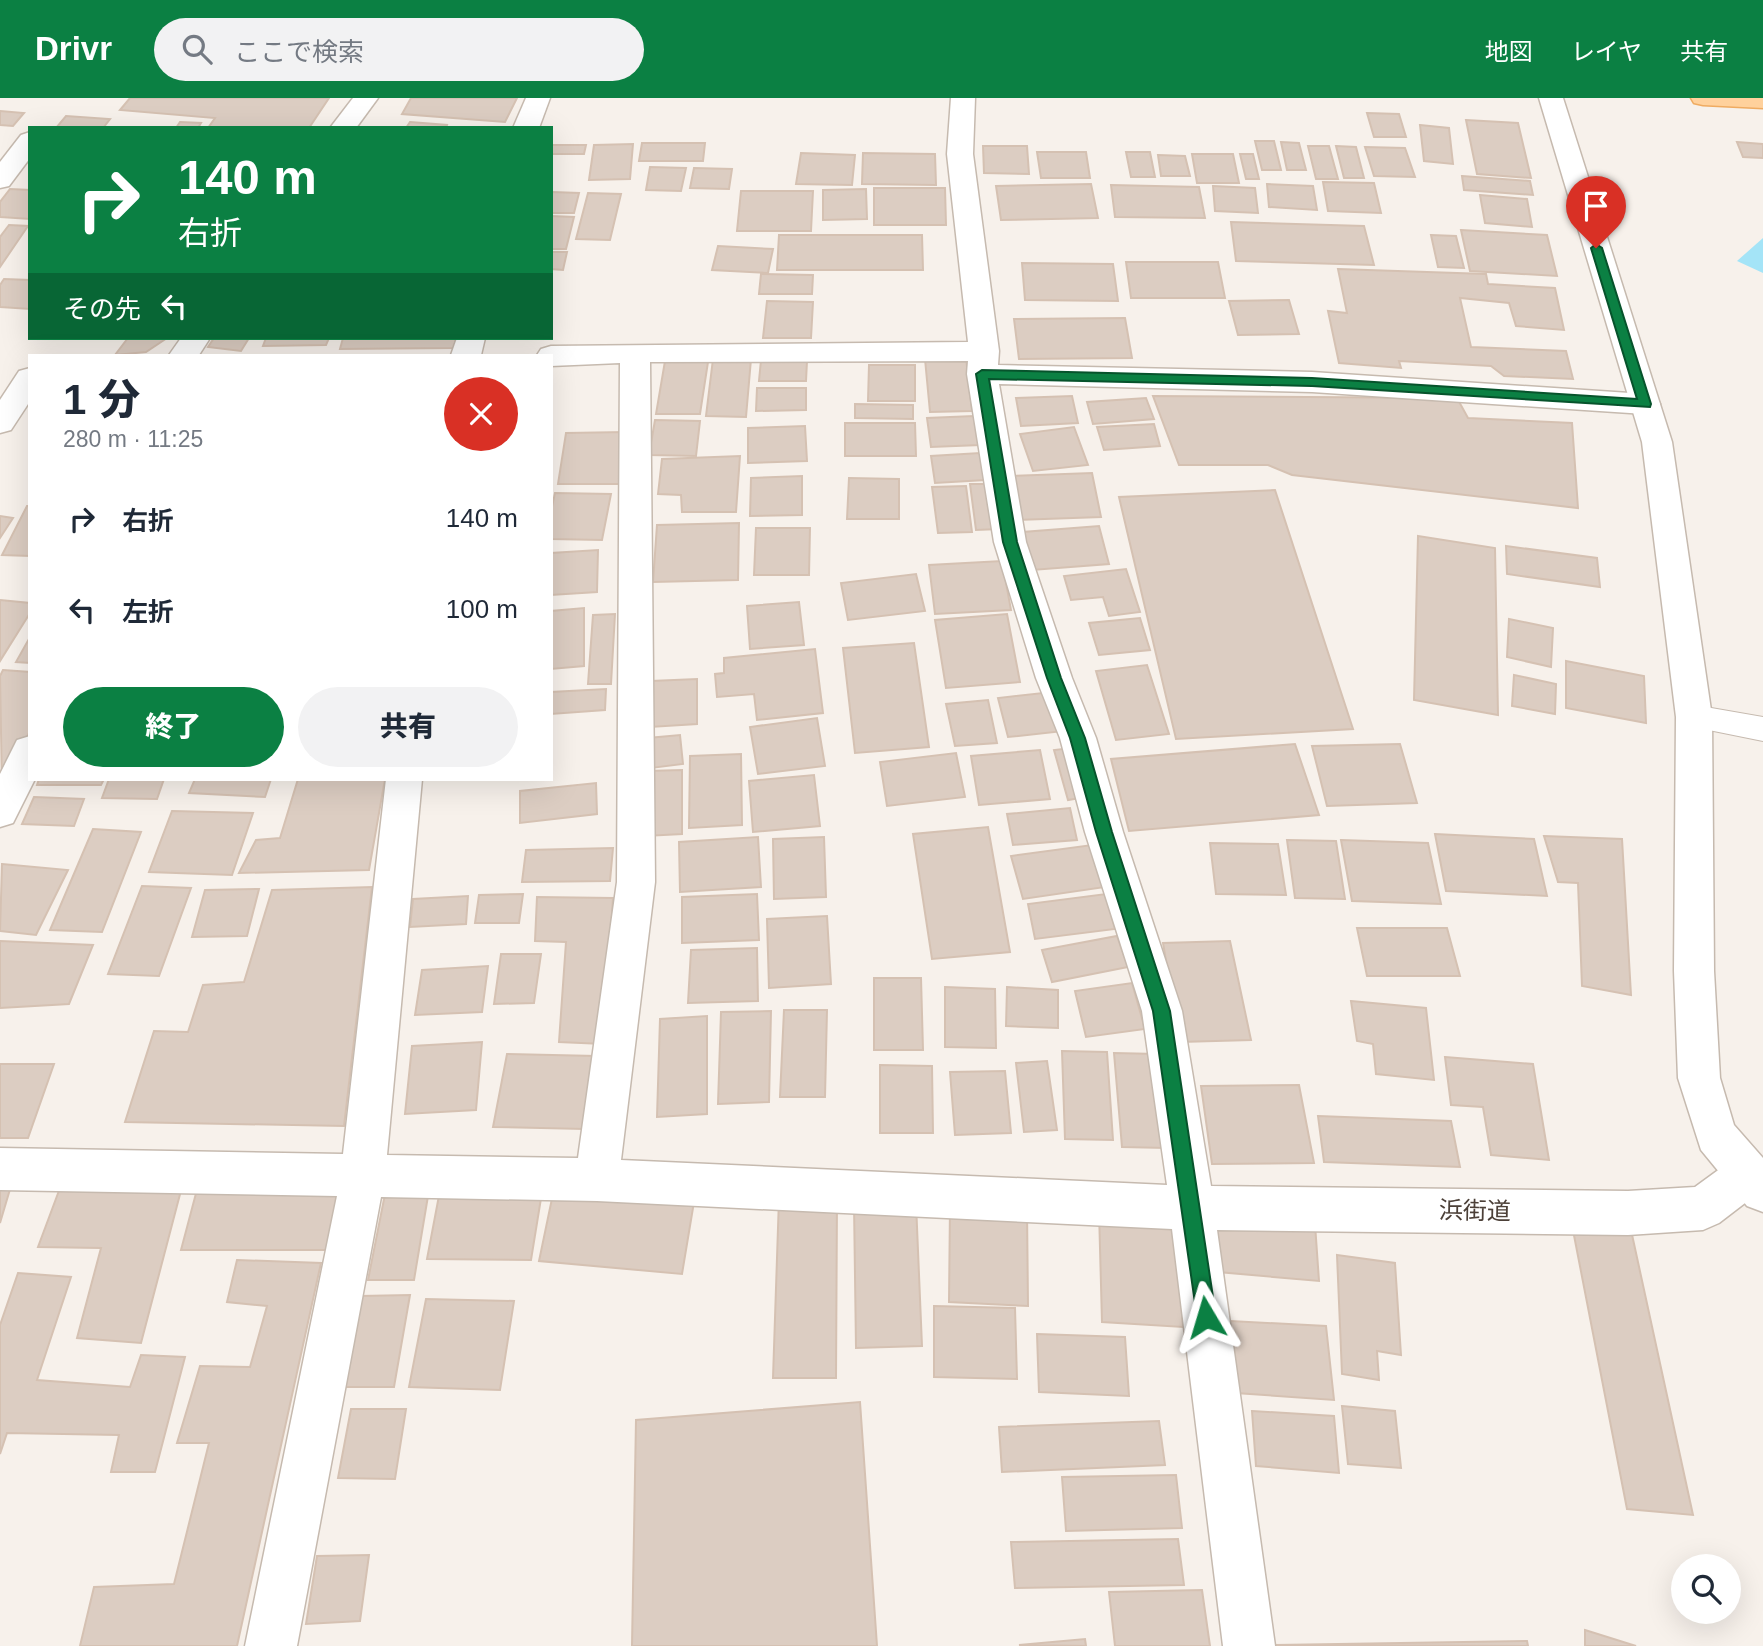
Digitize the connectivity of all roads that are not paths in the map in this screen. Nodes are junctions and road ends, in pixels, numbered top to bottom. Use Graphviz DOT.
graph roads {
  1 [pos="366,98"];
  2 [pos="538,98"];
  3 [pos="963,98"];
  4 [pos="1551,98"];
  5 [pos="1703,98"];
  6 [pos="1763,101"];
  7 [pos="345,126"];
  8 [pos="527,126"];
  9 [pos="28,143"];
  10 [pos="0,180"];
  11 [pos="635,353"];
  12 [pos="553,356"];
  13 [pos="983,363"];
  14 [pos="0,378"];
  15 [pos="28,378"];
  16 [pos="28,381"];
  17 [pos="1645,404"];
  18 [pos="0,423"];
  19 [pos="1694,717"];
  20 [pos="1763,729"];
  21 [pos="28,754"];
  22 [pos="404,781"];
  23 [pos="0,812"];
  24 [pos="0,1169"];
  25 [pos="363,1175"];
  26 [pos="597,1180"];
  27 [pos="1755,1183"];
  28 [pos="1192,1208"];
  29 [pos="271,1646"];
  30 [pos="1249,1646"];
  1 -- 7 [label="street"];
  2 -- 8 [label="street"];
  3 -- 13 [label="street"];
  4 -- 17 [label="street"];
  5 -- 6 [label="main road"];
  9 -- 10 [label="street"];
  11 -- 12 [label="street"];
  11 -- 13 [label="street"];
  11 -- 26 [label="street"];
  13 -- 17 [label="street"];
  13 -- 28 [label="street"];
  14 -- 15 [label="street"];
  16 -- 18 [label="street"];
  17 -- 19 [label="street"];
  19 -- 20 [label="lane"];
  19 -- 27 [label="street"];
  21 -- 23 [label="street"];
  22 -- 25 [label="street"];
  24 -- 25 [label="street, 浜街道"];
  25 -- 26 [label="street, 浜街道"];
  25 -- 29 [label="street"];
  26 -- 28 [label="street, 浜街道"];
  27 -- 28 [label="street, 浜街道"];
  28 -- 30 [label="street"];
}
